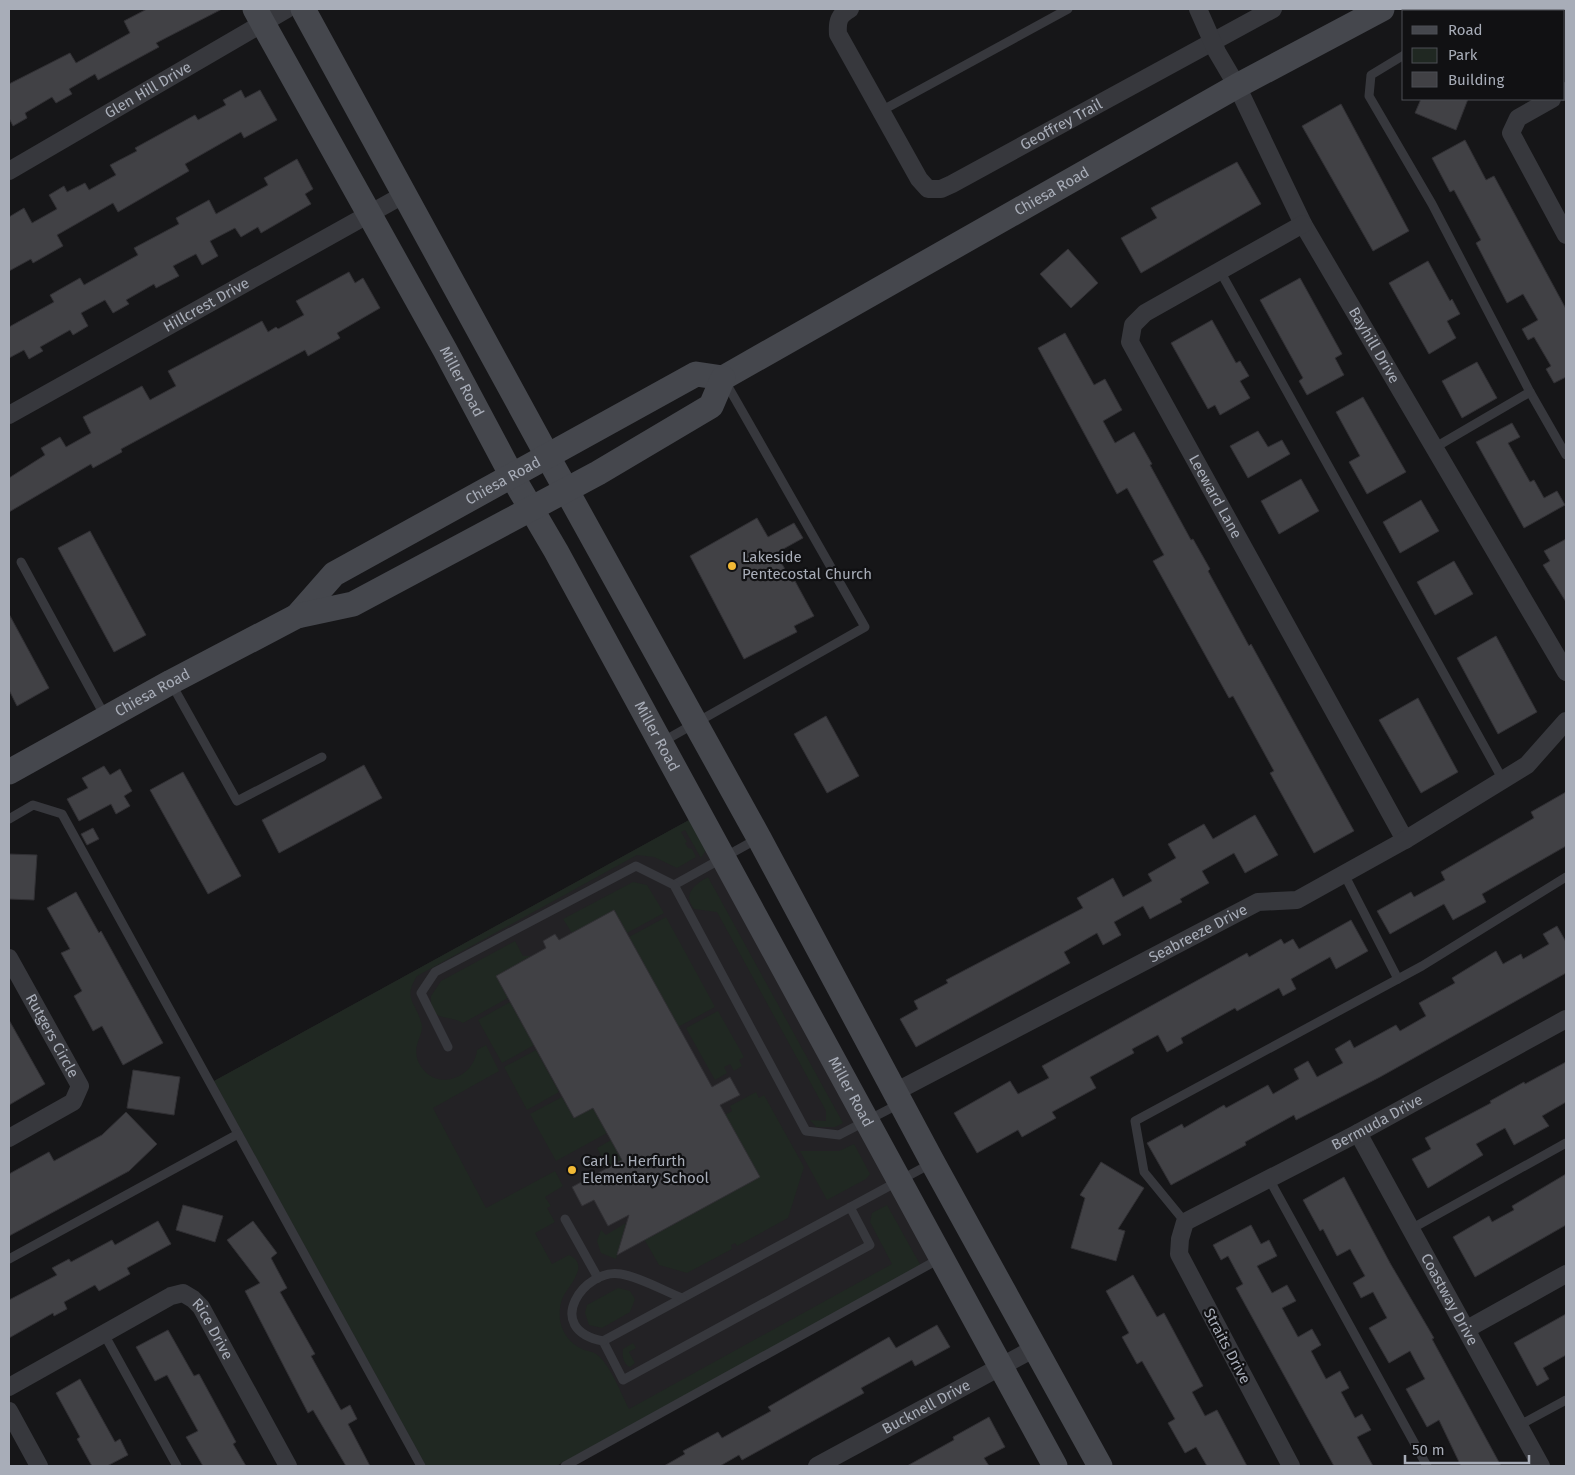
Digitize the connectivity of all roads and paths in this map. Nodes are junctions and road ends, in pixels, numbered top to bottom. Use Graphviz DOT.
graph roads {
  1 [pos="287,9"];
  2 [pos="303,9"];
  3 [pos="850,9"];
  4 [pos="1068,9"];
  5 [pos="1198,9"];
  6 [pos="1273,9"];
  7 [pos="1382,9"];
  8 [pos="258,16"];
  9 [pos="1212,42"];
  10 [pos="1402,56"];
  11 [pos="1237,86"];
  12 [pos="1550,100"];
  13 [pos="881,111"];
  14 [pos="9,171"];
  15 [pos="404,194"];
  16 [pos="368,214"];
  17 [pos="1303,224"];
  18 [pos="1566,235"];
  19 [pos="1220,271"];
  20 [pos="723,378"];
  21 [pos="1530,392"];
  22 [pos="9,414"];
  23 [pos="1434,448"];
  24 [pos="1566,455"];
  25 [pos="548,457"];
  26 [pos="512,476"];
  27 [pos="566,489"];
  28 [pos="531,508"];
  29 [pos="21,562"];
  30 [pos="297,616"];
  31 [pos="1566,672"];
  32 [pos="171,682"];
  33 [pos="106,718"];
  34 [pos="1566,721"];
  35 [pos="696,723"];
  36 [pos="661,743"];
  37 [pos="322,756"];
  38 [pos="9,772"];
  39 [pos="1503,780"];
  40 [pos="9,819"];
  41 [pos="759,838"];
  42 [pos="1405,840"];
  43 [pos="723,858"];
  44 [pos="1344,874"];
  45 [pos="1566,877"];
  46 [pos="674,885"];
  47 [pos="9,958"];
  48 [pos="1398,979"];
  49 [pos="1566,1019"];
  50 [pos="448,1047"];
  51 [pos="898,1098"];
  52 [pos="866,1122"];
  53 [pos="1358,1133"];
  54 [pos="238,1134"];
  55 [pos="9,1138"];
  56 [pos="1566,1143"];
  57 [pos="933,1163"];
  58 [pos="1269,1179"];
  59 [pos="899,1181"];
  60 [pos="850,1207"];
  61 [pos="565,1219"];
  62 [pos="1185,1222"];
  63 [pos="1411,1229"];
  64 [pos="9,1258"];
  65 [pos="941,1258"];
  66 [pos="1566,1274"];
  67 [pos="598,1278"];
  68 [pos="682,1298"];
  69 [pos="1466,1329"];
  70 [pos="104,1334"];
  71 [pos="603,1341"];
  72 [pos="1035,1348"];
  73 [pos="1001,1367"];
  74 [pos="9,1387"];
  75 [pos="1566,1400"];
  76 [pos="9,1410"];
  77 [pos="1518,1426"];
  78 [pos="39,1466"];
  79 [pos="177,1466"];
  80 [pos="288,1466"];
  81 [pos="421,1466"];
  82 [pos="565,1466"];
  83 [pos="817,1466"];
  84 [pos="1055,1466"];
  85 [pos="1100,1466"];
  86 [pos="1291,1466"];
  87 [pos="1427,1466"];
  88 [pos="1541,1466"];
  1 -- 8 [label="street, Glen Hill Drive"];
  2 -- 15 [label="main road"];
  3 -- 13 [label="street, Geoffrey Trail"];
  4 -- 13 [label="lane"];
  5 -- 9 [label="street, Bayhill Drive"];
  6 -- 9 [label="street, Geoffrey Trail"];
  7 -- 11 [label="main road, Chiesa Road"];
  8 -- 14 [label="street, Glen Hill Drive"];
  8 -- 16 [label="main road, Miller Road"];
  9 -- 11 [label="street, Bayhill Drive"];
  9 -- 13 [label="street, Geoffrey Trail"];
  10 -- 21 [label="lane"];
  11 -- 17 [label="street, Bayhill Drive"];
  11 -- 20 [label="main road, Chiesa Road"];
  12 -- 18 [label="street"];
  15 -- 16 [label="street, Hillcrest Drive"];
  15 -- 25 [label="main road"];
  16 -- 22 [label="street, Hillcrest Drive"];
  16 -- 26 [label="main road, Miller Road"];
  17 -- 19 [label="street, Leeward Lane"];
  17 -- 23 [label="street, Bayhill Drive"];
  19 -- 39 [label="lane"];
  19 -- 42 [label="street, Leeward Lane"];
  20 -- 25 [label="main road, Chiesa Road"];
  20 -- 27 [label="main road, Chiesa Road"];
  20 -- 35 [label="lane"];
  21 -- 23 [label="lane"];
  21 -- 24 [label="lane"];
  23 -- 31 [label="street, Bayhill Drive"];
  25 -- 26 [label="main road, Chiesa Road"];
  25 -- 27 [label="main road"];
  26 -- 28 [label="main road, Miller Road"];
  26 -- 30 [label="main road, Chiesa Road"];
  27 -- 28 [label="main road, Chiesa Road"];
  27 -- 35 [label="main road"];
  28 -- 30 [label="main road, Chiesa Road"];
  28 -- 36 [label="main road, Miller Road"];
  29 -- 33 [label="lane"];
  30 -- 32 [label="main road, Chiesa Road"];
  32 -- 33 [label="main road, Chiesa Road"];
  32 -- 37 [label="lane"];
  33 -- 38 [label="main road, Chiesa Road"];
  34 -- 39 [label="street, Seabreeze Drive"];
  35 -- 36 [label="lane"];
  35 -- 41 [label="main road"];
  36 -- 43 [label="main road, Miller Road"];
  39 -- 42 [label="street, Seabreeze Drive"];
  40 -- 54 [label="lane"];
  41 -- 43 [label="lane"];
  41 -- 51 [label="main road"];
  42 -- 44 [label="street, Seabreeze Drive"];
  43 -- 46 [label="lane"];
  43 -- 52 [label="main road, Miller Road"];
  44 -- 48 [label="lane"];
  44 -- 51 [label="street, Seabreeze Drive"];
  45 -- 48 [label="lane"];
  46 -- 50 [label="lane"];
  46 -- 52 [label="lane"];
  47 -- 55 [label="street, Rutgers Circle"];
  48 -- 62 [label="lane"];
  49 -- 53 [label="street, Bermuda Drive"];
  51 -- 52 [label="lane"];
  51 -- 57 [label="main road"];
  52 -- 59 [label="main road, Miller Road"];
  53 -- 58 [label="street, Bermuda Drive"];
  53 -- 63 [label="street, Coastway Drive"];
  54 -- 64 [label="lane"];
  54 -- 81 [label="lane"];
  56 -- 63 [label="lane"];
  57 -- 59 [label="lane"];
  57 -- 72 [label="main road"];
  58 -- 62 [label="street, Bermuda Drive"];
  58 -- 87 [label="lane"];
  59 -- 60 [label="lane"];
  59 -- 65 [label="main road, Miller Road"];
  60 -- 68 [label="lane"];
  60 -- 71 [label="lane"];
  61 -- 67 [label="lane"];
  62 -- 86 [label="street, Straits Drive"];
  63 -- 69 [label="street, Coastway Drive"];
  65 -- 73 [label="main road, Miller Road"];
  65 -- 82 [label="lane"];
  66 -- 69 [label="street"];
  67 -- 68 [label="lane"];
  67 -- 71 [label="lane"];
  68 -- 71 [label="lane"];
  69 -- 77 [label="street, Coastway Drive"];
  70 -- 74 [label="street, Rice Drive"];
  70 -- 79 [label="lane"];
  70 -- 80 [label="street, Rice Drive"];
  72 -- 73 [label="street, Bucknell Drive"];
  72 -- 85 [label="main road"];
  73 -- 83 [label="street, Bucknell Drive"];
  73 -- 84 [label="main road, Miller Road"];
  75 -- 77 [label="lane"];
  76 -- 78 [label="street"];
  77 -- 88 [label="street, Coastway Drive"];
}
